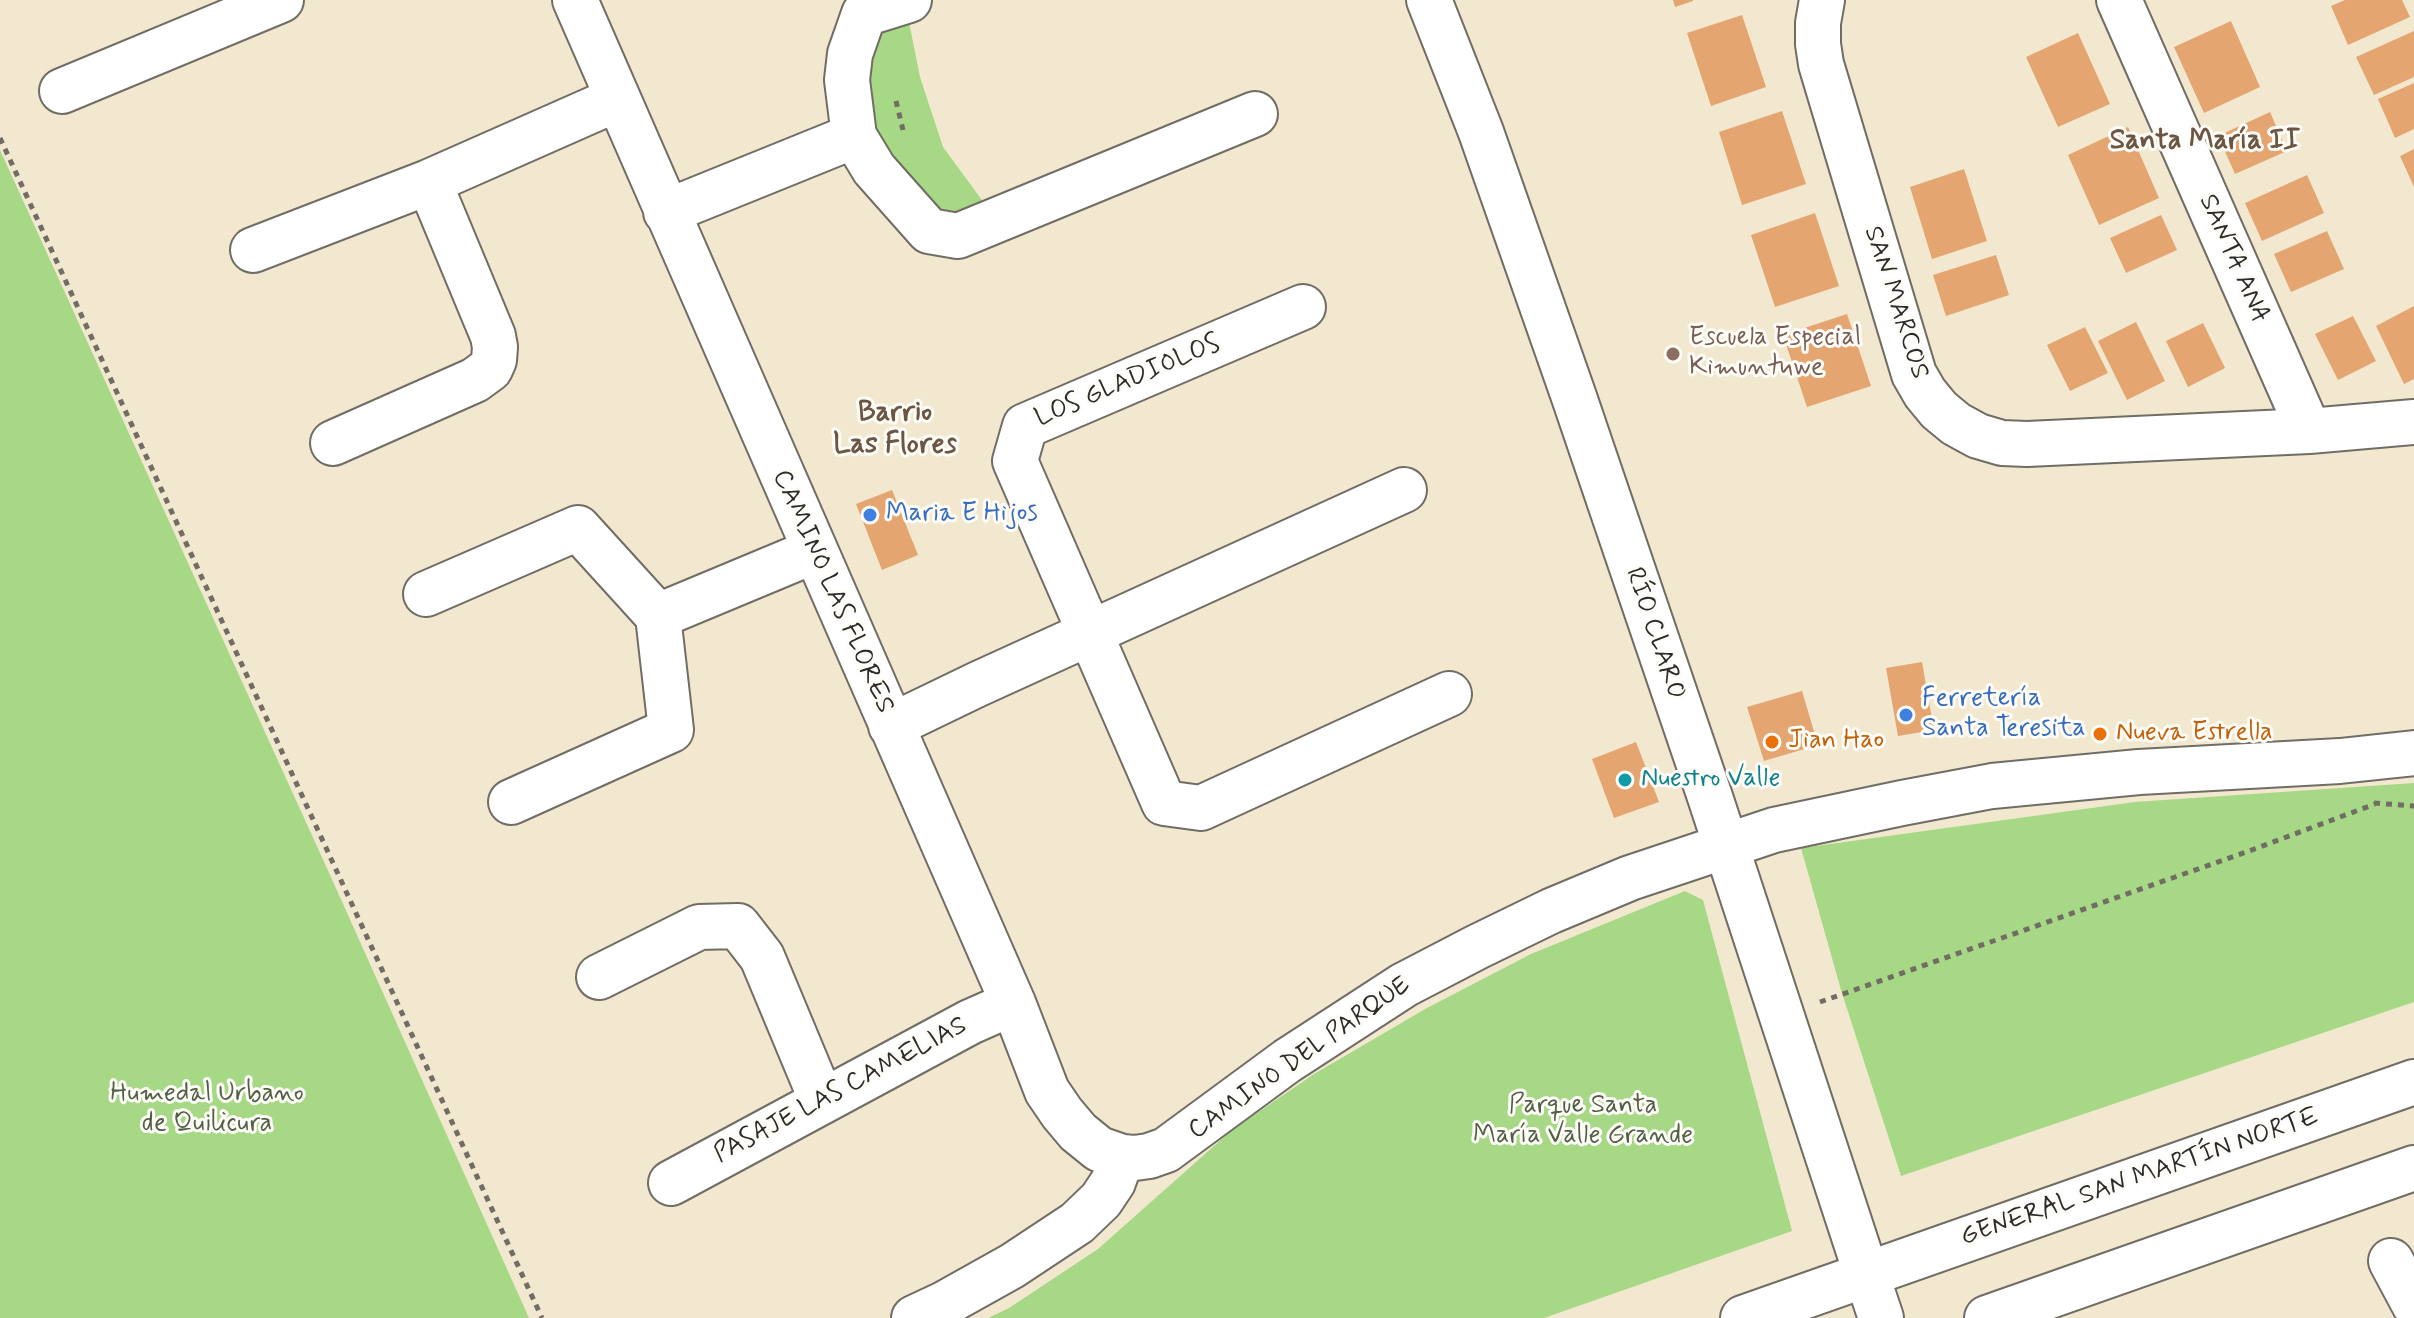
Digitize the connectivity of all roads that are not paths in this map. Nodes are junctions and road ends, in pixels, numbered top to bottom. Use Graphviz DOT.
graph roads {
  1 [pos="281,0"];
  2 [pos="575,0"];
  3 [pos="909,0"];
  4 [pos="1429,0"];
  5 [pos="1822,0"];
  6 [pos="2119,0"];
  7 [pos="62,91"];
  8 [pos="617,99"];
  9 [pos="1255,114"];
  10 [pos="854,136"];
  11 [pos="429,182"];
  12 [pos="666,212"];
  13 [pos="253,250"];
  14 [pos="1303,307"];
  15 [pos="2414,422"];
  16 [pos="2309,431"];
  17 [pos="333,443"];
  18 [pos="1404,490"];
  19 [pos="814,551"];
  20 [pos="426,594"];
  21 [pos="658,616"];
  22 [pos="1090,633"];
  23 [pos="1449,694"];
  24 [pos="891,726"];
  25 [pos="2414,753"];
  26 [pos="511,802"];
  27 [pos="1725,845"];
  28 [pos="599,977"];
  29 [pos="1013,1003"];
  30 [pos="2414,1082"];
  31 [pos="822,1101"];
  32 [pos="1122,1157"];
  33 [pos="2414,1168"];
  34 [pos="671,1183"];
  35 [pos="2391,1261"];
  36 [pos="1866,1273"];
  37 [pos="2414,1304"];
  38 [pos="914,1318"];
  39 [pos="1743,1318"];
  40 [pos="1881,1318"];
  41 [pos="1987,1318"];
  1 -- 7 [label="street"];
  2 -- 8 [label="street, CAMINO LAS FLORES"];
  3 -- 10 [label="street"];
  4 -- 27 [label="street, RÍO CLARO"];
  5 -- 16 [label="street, SAN MARCOS"];
  6 -- 16 [label="street, SANTA ANA"];
  8 -- 11 [label="street"];
  8 -- 12 [label="street, CAMINO LAS FLORES"];
  9 -- 10 [label="street"];
  10 -- 12 [label="street"];
  11 -- 13 [label="street"];
  11 -- 17 [label="street"];
  12 -- 19 [label="street, CAMINO LAS FLORES"];
  14 -- 22 [label="street, LOS GLADIOLOS"];
  15 -- 16 [label="street, SAN MARCOS"];
  18 -- 22 [label="street"];
  19 -- 21 [label="street"];
  19 -- 24 [label="street, CAMINO LAS FLORES"];
  20 -- 21 [label="street"];
  21 -- 26 [label="street"];
  22 -- 23 [label="street, LOS GLADIOLOS"];
  22 -- 24 [label="street"];
  24 -- 29 [label="street, CAMINO LAS FLORES"];
  25 -- 27 [label="street, CAMINO DEL PARQUE"];
  27 -- 32 [label="street, CAMINO DEL PARQUE"];
  27 -- 36 [label="street, RÍO CLARO"];
  28 -- 31 [label="street"];
  29 -- 31 [label="street, PASAJE LAS CAMELIAS"];
  29 -- 32 [label="street, CAMINO LAS FLORES"];
  30 -- 36 [label="street, GENERAL SAN MARTÍN NORTE"];
  31 -- 34 [label="street, PASAJE LAS CAMELIAS"];
  32 -- 38 [label="street"];
  33 -- 41 [label="street"];
  35 -- 37 [label="street"];
  36 -- 39 [label="street, GENERAL SAN MARTÍN NORTE"];
  36 -- 40 [label="street"];
}
